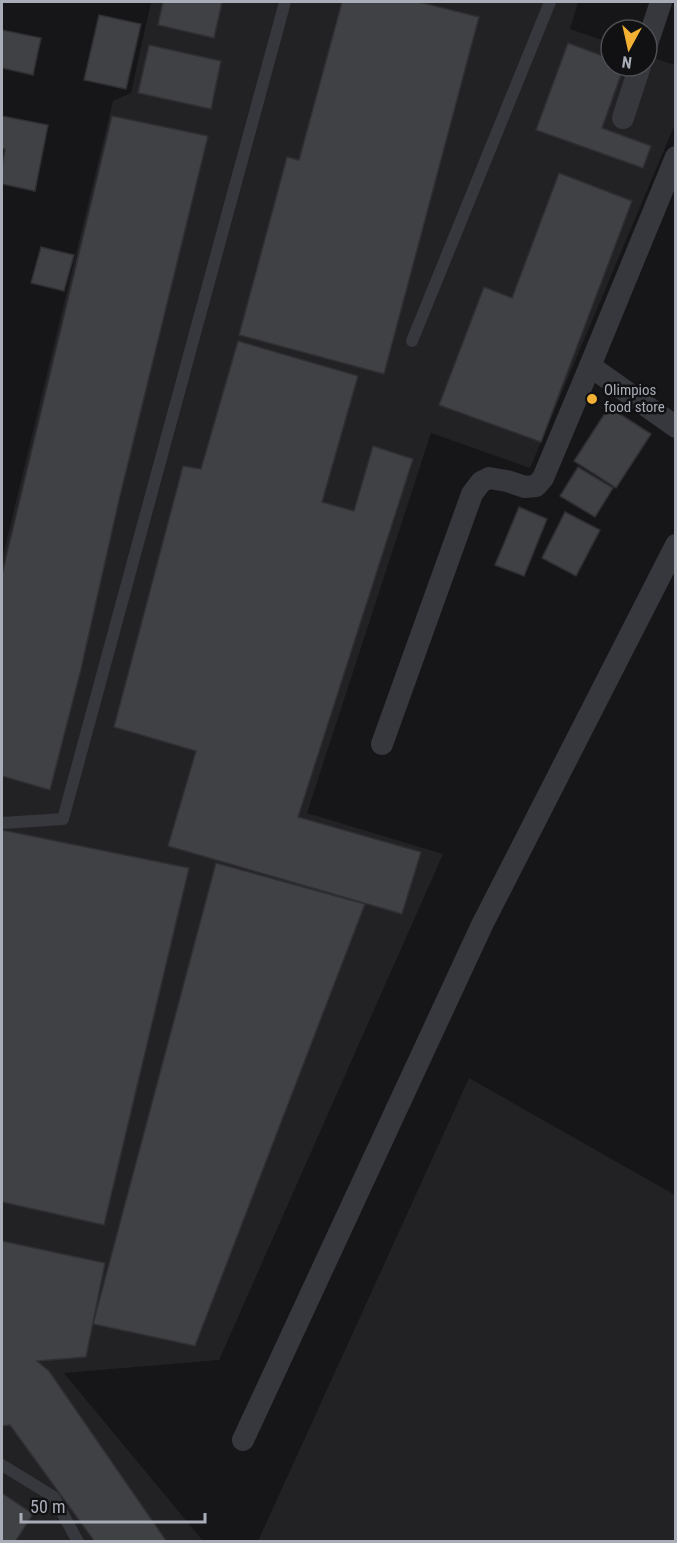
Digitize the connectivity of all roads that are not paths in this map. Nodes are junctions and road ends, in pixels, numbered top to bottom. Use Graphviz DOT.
graph roads {
  1 [pos="285,2"];
  2 [pos="550,2"];
  3 [pos="661,2"];
  4 [pos="656,18"];
  5 [pos="636,78"];
  6 [pos="623,118"];
  7 [pos="675,158"];
  8 [pos="412,341"];
  9 [pos="590,366"];
  10 [pos="675,427"];
  11 [pos="675,545"];
  12 [pos="382,744"];
  13 [pos="2,823"];
  14 [pos="243,1440"];
  15 [pos="2,1465"];
  16 [pos="78,1542"];
  1 -- 13 [label="lane"];
  2 -- 8 [label="lane"];
  3 -- 4 [label="street"];
  5 -- 6 [label="street"];
  7 -- 9 [label="street"];
  9 -- 10 [label="street"];
  9 -- 12 [label="street"];
  11 -- 14 [label="street"];
  15 -- 16 [label="lane"];
}
